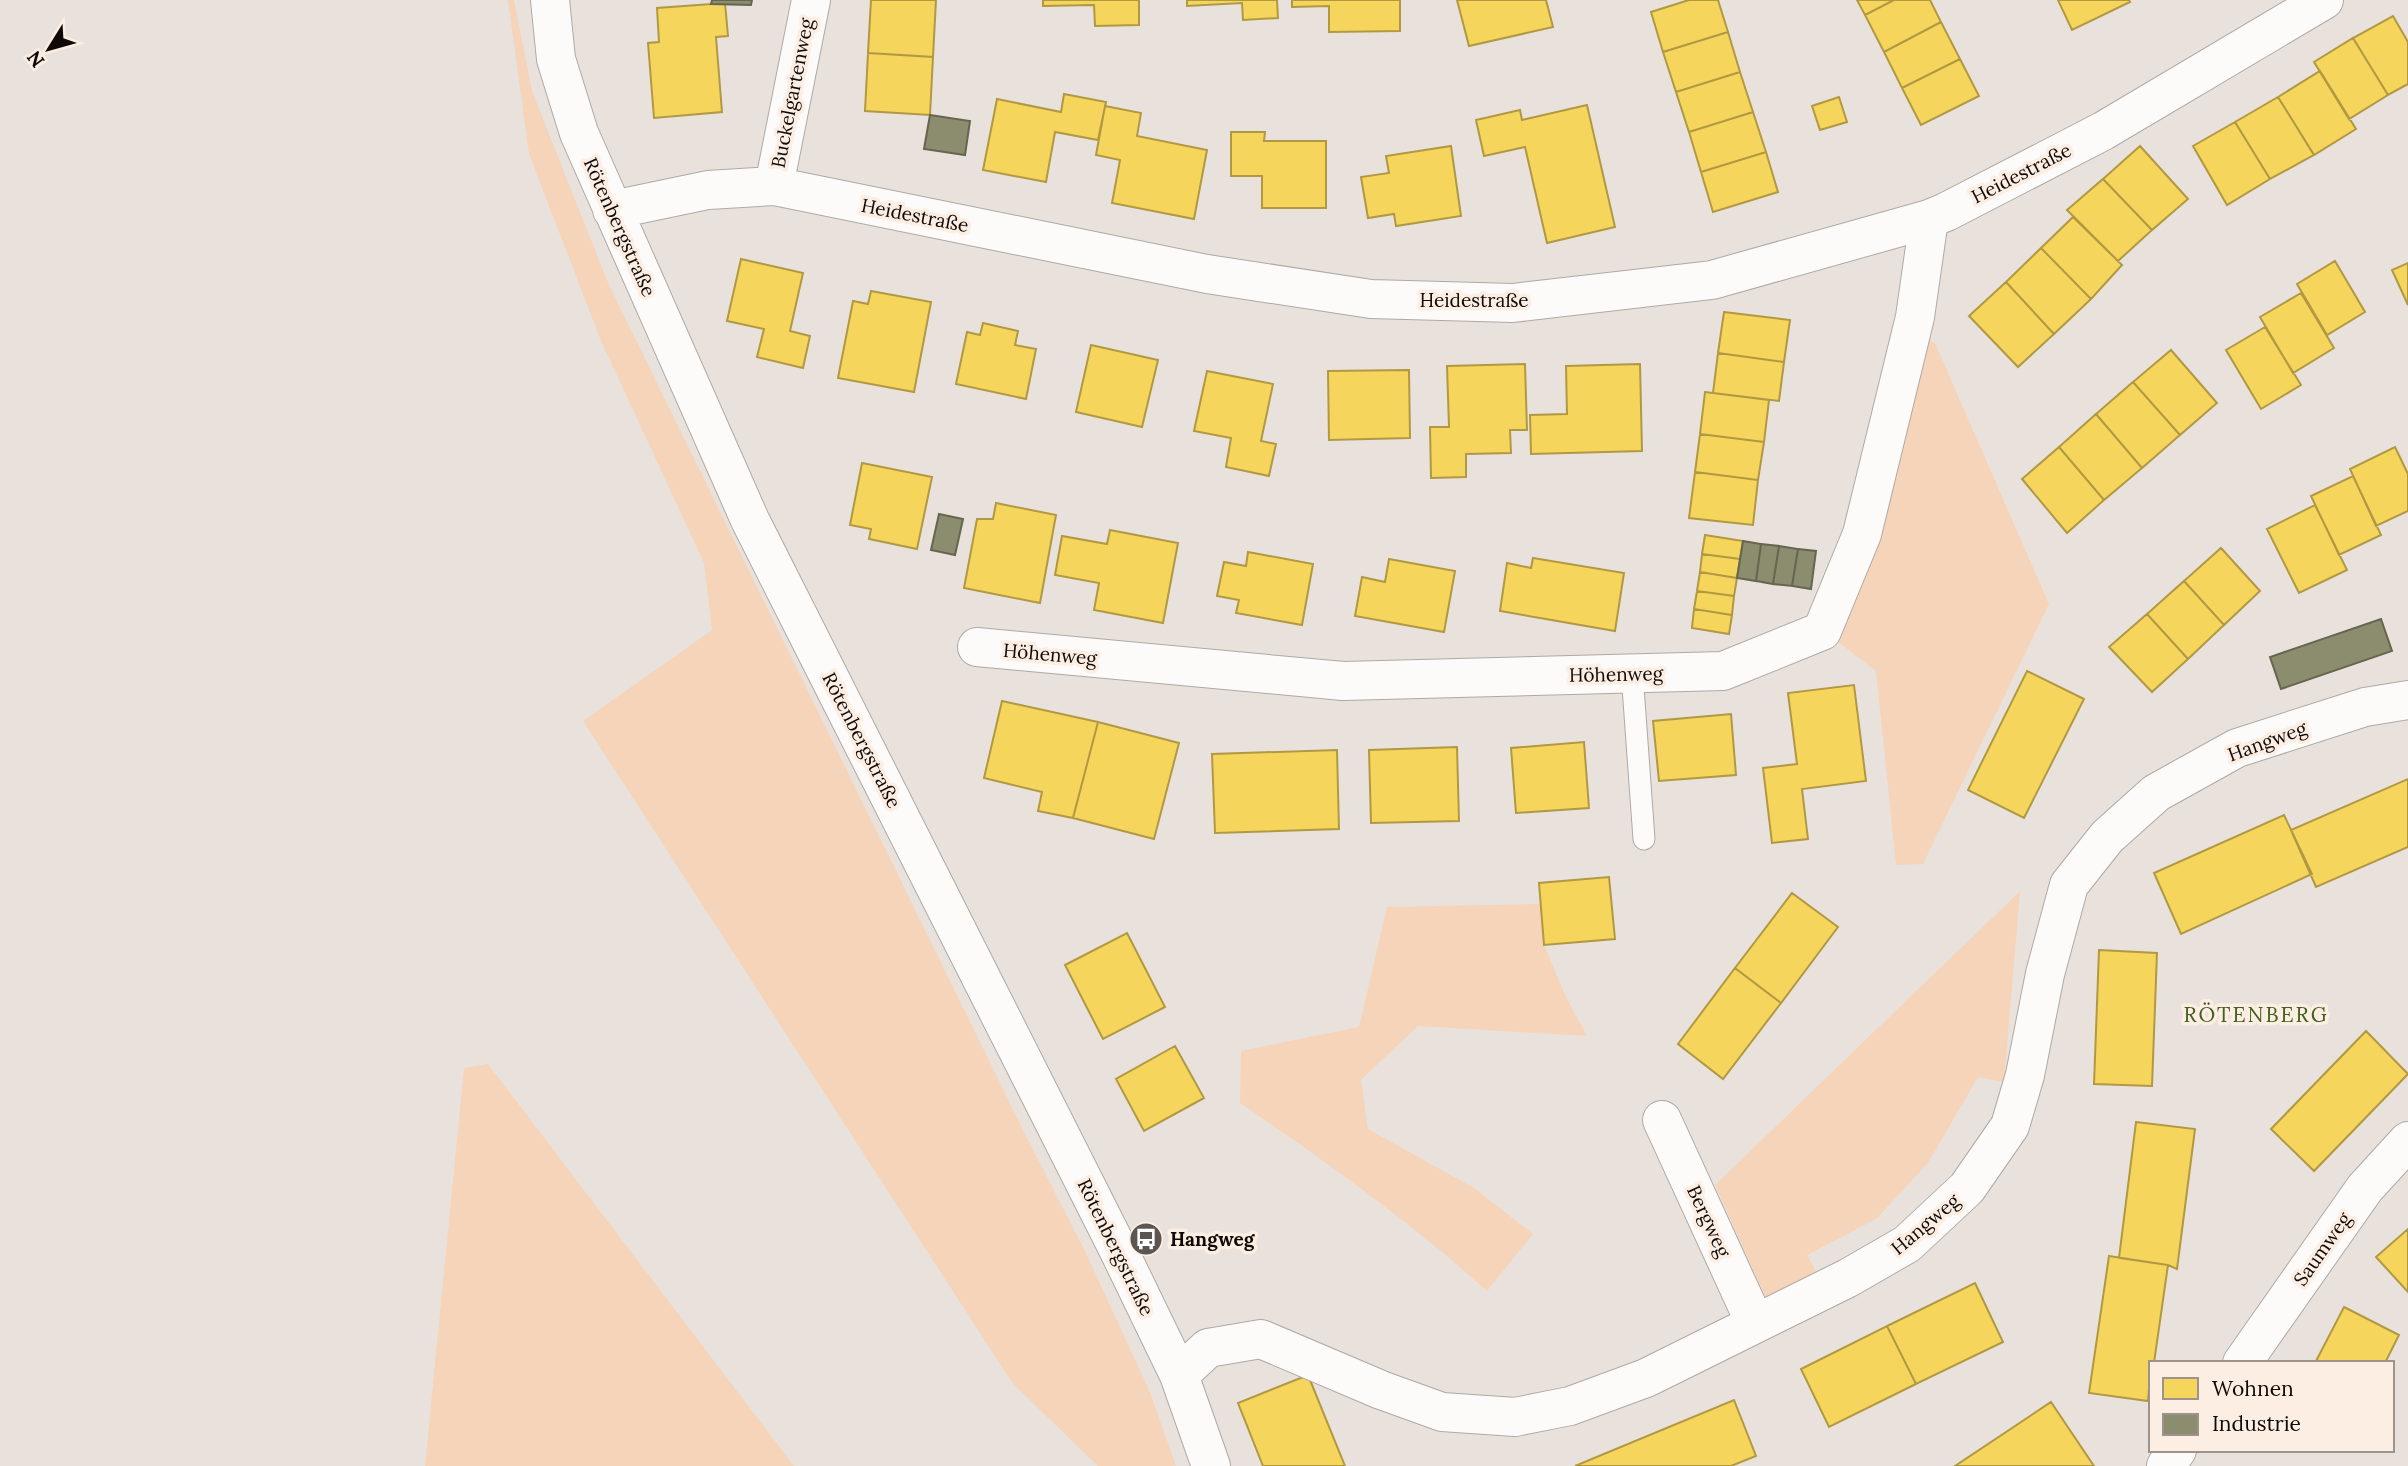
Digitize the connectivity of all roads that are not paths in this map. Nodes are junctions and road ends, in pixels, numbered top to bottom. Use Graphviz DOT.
graph roads {
  1 [pos="550,0"];
  2 [pos="811,0"];
  3 [pos="2324,0"];
  4 [pos="774,186"];
  5 [pos="612,210"];
  6 [pos="1929,219"];
  7 [pos="977,647"];
  8 [pos="1632,673"];
  9 [pos="2408,700"];
  10 [pos="1644,839"];
  11 [pos="1662,1120"];
  12 [pos="2408,1141"];
  13 [pos="1755,1323"];
  14 [pos="2243,1361"];
  15 [pos="1179,1375"];
  16 [pos="1212,1466"];
  1 -- 5 [label="street, Rötenbergstraße"];
  2 -- 4 [label="street, Buckelgartenweg"];
  3 -- 6 [label="street, Heidestraße"];
  4 -- 5 [label="street, Heidestraße"];
  4 -- 6 [label="street, Heidestraße"];
  5 -- 15 [label="street, Rötenbergstraße"];
  6 -- 8 [label="street, Höhenweg"];
  7 -- 8 [label="street, Höhenweg"];
  8 -- 10 [label="lane"];
  9 -- 13 [label="street, Hangweg"];
  11 -- 13 [label="street, Bergweg"];
  12 -- 14 [label="street, Saumweg"];
  13 -- 15 [label="street, Hangweg"];
  15 -- 16 [label="street, Rötenbergstraße"];
}
